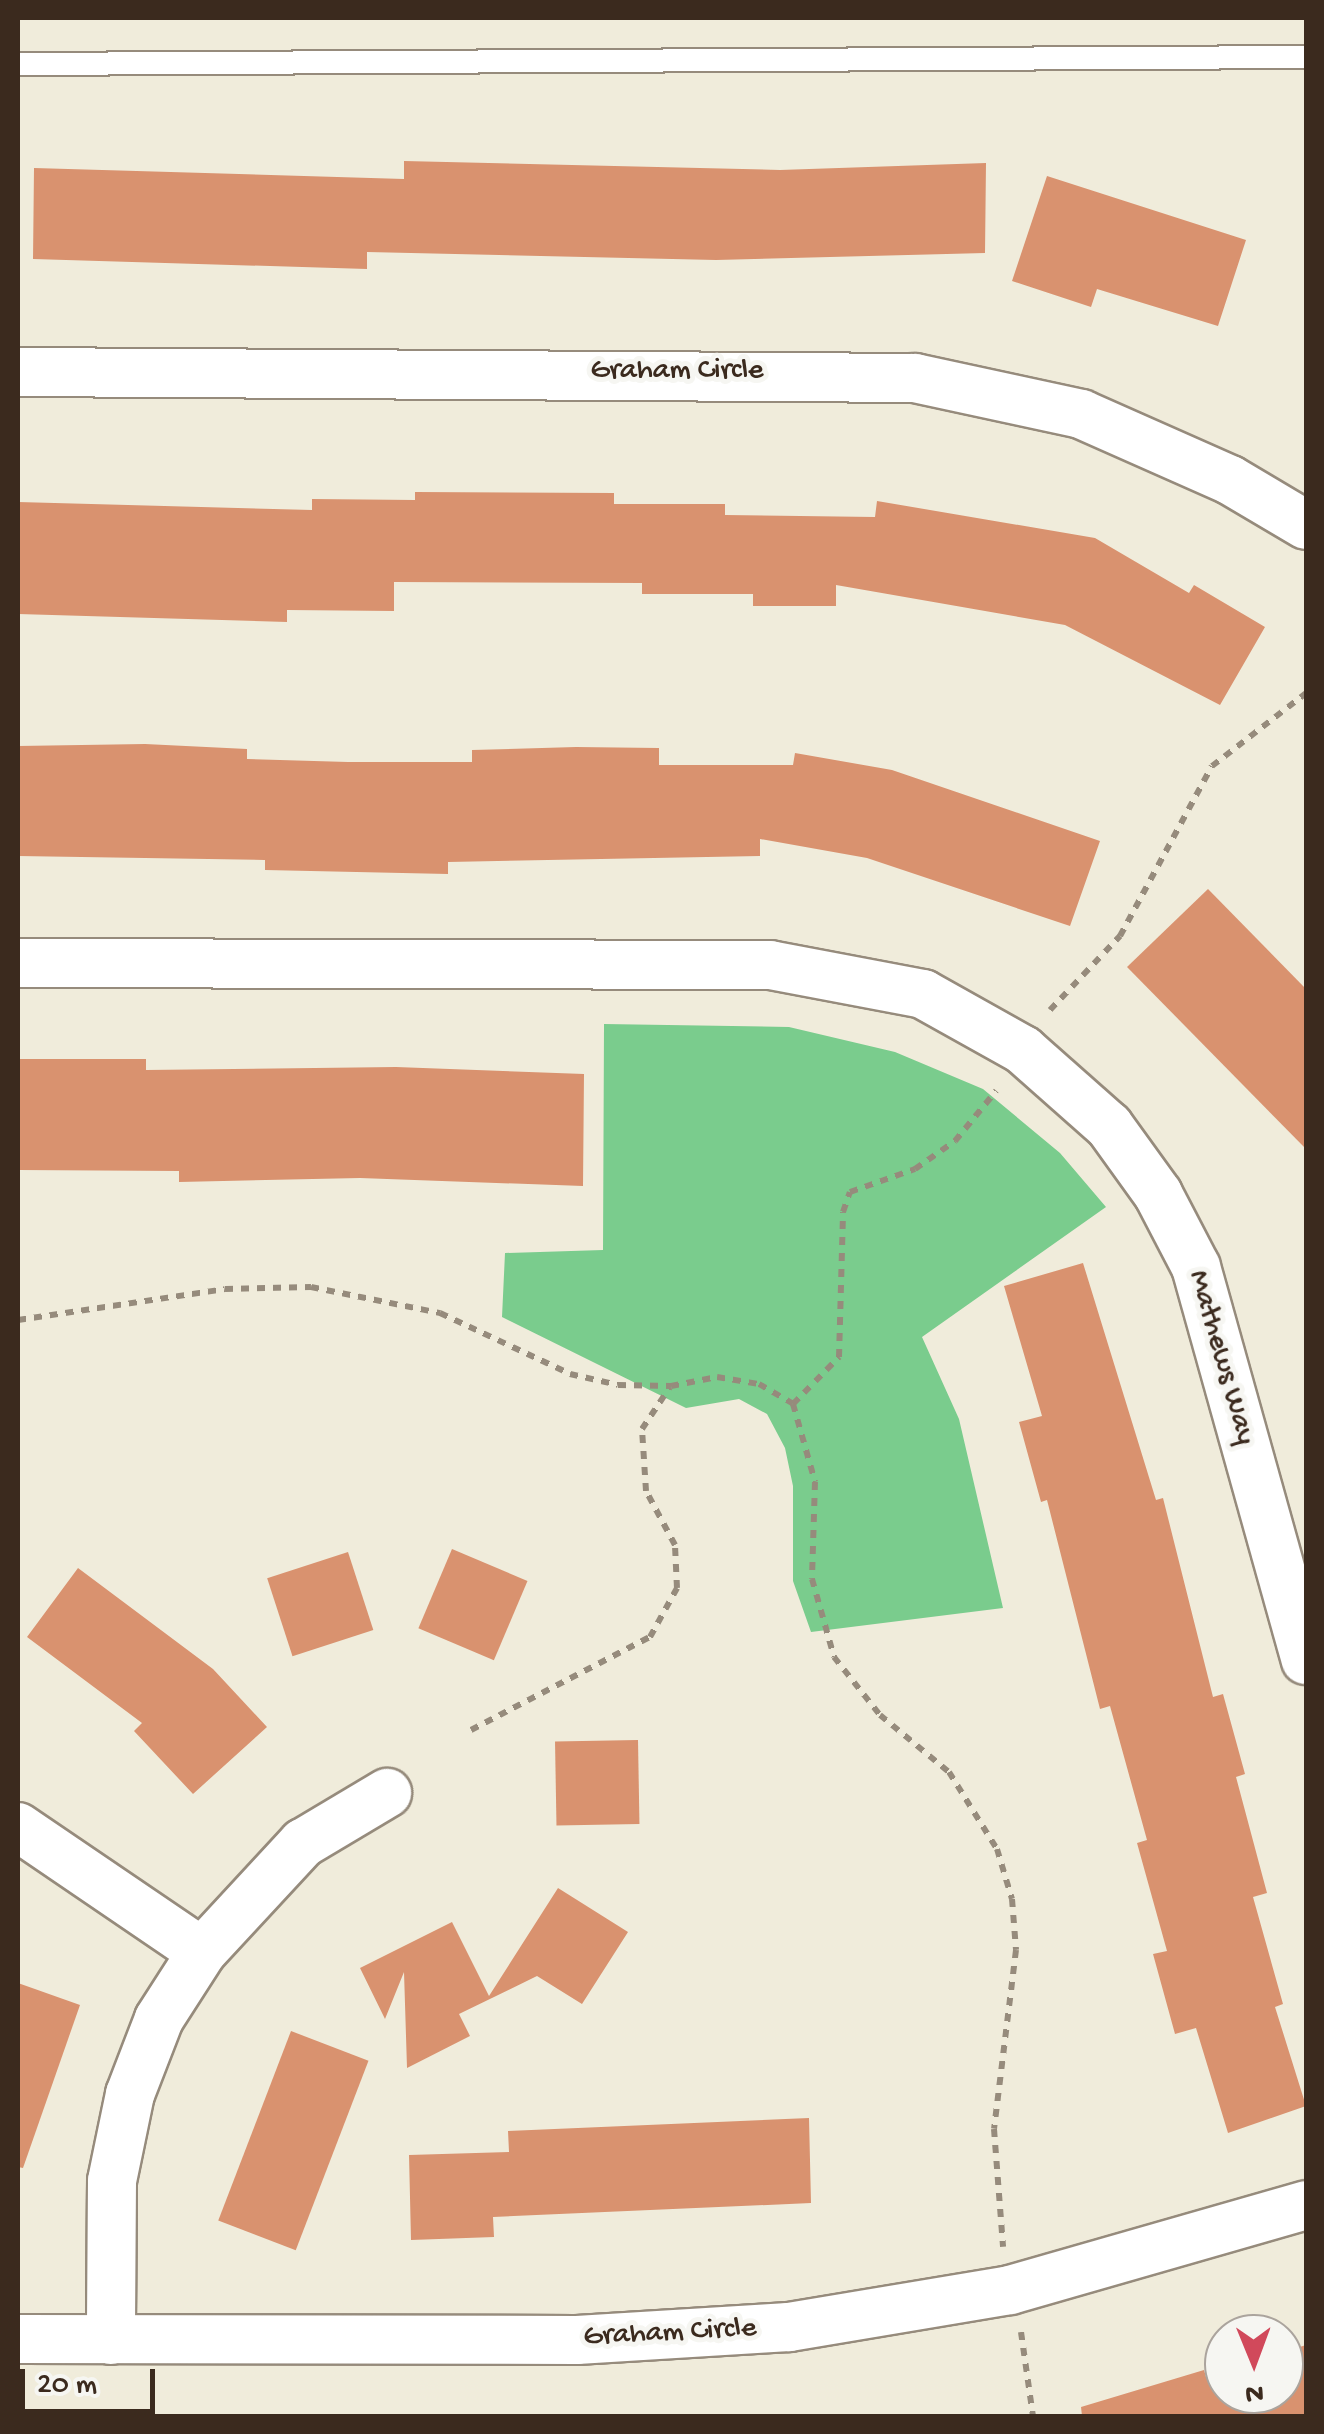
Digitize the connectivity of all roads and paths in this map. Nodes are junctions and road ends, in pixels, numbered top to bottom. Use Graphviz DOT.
graph roads {
  1 [pos="1306,57"];
  2 [pos="18,64"];
  3 [pos="18,372"];
  4 [pos="1306,526"];
  5 [pos="1306,693"];
  6 [pos="18,964"];
  7 [pos="1050,1010"];
  8 [pos="996,1092"];
  9 [pos="18,1320"];
  10 [pos="671,1386"];
  11 [pos="793,1404"];
  12 [pos="1306,1660"];
  13 [pos="471,1730"];
  14 [pos="387,1792"];
  15 [pos="18,1827"];
  16 [pos="202,1952"];
  17 [pos="1306,2205"];
  18 [pos="1004,2254"];
  19 [pos="1020,2330"];
  20 [pos="18,2339"];
  21 [pos="111,2340"];
  22 [pos="1033,2416"];
  1 -- 2 [label="lane"];
  3 -- 4 [label="street, Graham Circle"];
  5 -- 7 [label="path"];
  6 -- 12 [label="street, Mathews Way"];
  8 -- 11 [label="path"];
  9 -- 10 [label="path"];
  10 -- 11 [label="path"];
  10 -- 13 [label="path"];
  11 -- 18 [label="path"];
  14 -- 16 [label="street"];
  15 -- 16 [label="street"];
  16 -- 21 [label="street"];
  17 -- 21 [label="street, Graham Circle"];
  19 -- 22 [label="path"];
  20 -- 21 [label="street, Graham Circle"];
}
